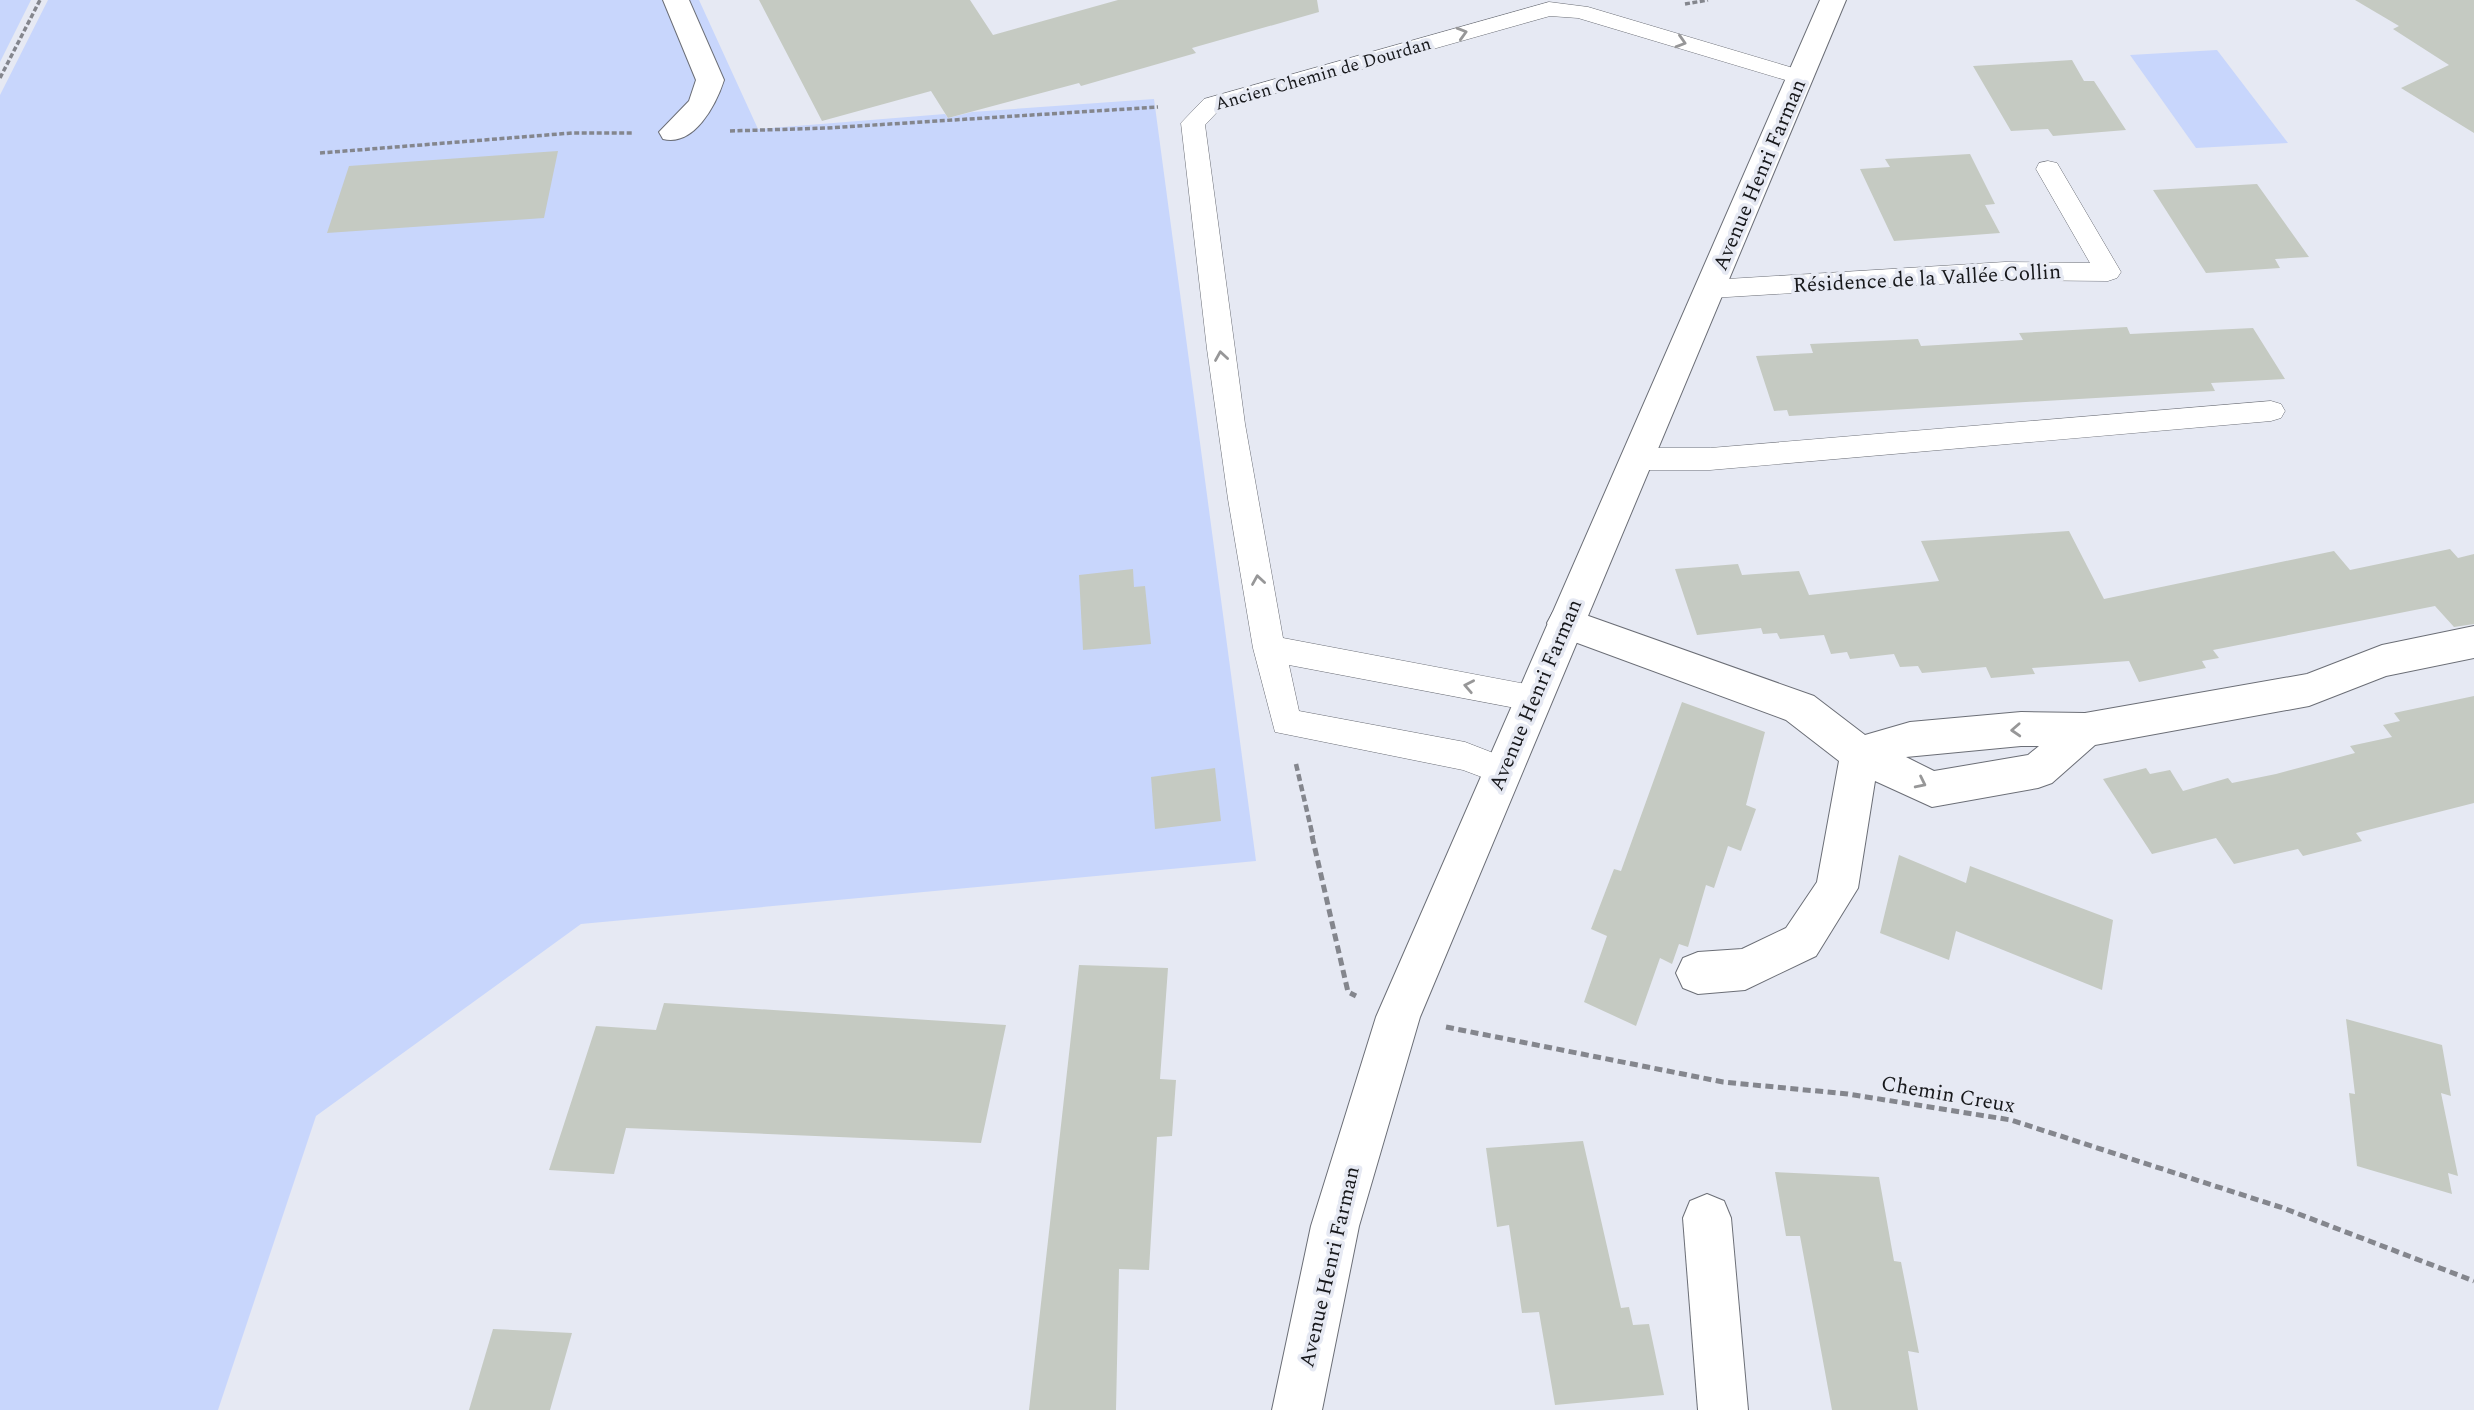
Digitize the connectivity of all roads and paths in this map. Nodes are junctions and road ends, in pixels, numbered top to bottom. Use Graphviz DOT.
graph roads {
  1 [pos="40,0"];
  2 [pos="676,0"];
  3 [pos="1833,0"];
  4 [pos="0,78"];
  5 [pos="1802,78"];
  6 [pos="1212,104"];
  7 [pos="673,132"];
  8 [pos="320,153"];
  9 [pos="2048,169"];
  10 [pos="1711,289"];
  11 [pos="2271,411"];
  12 [pos="1634,459"];
  13 [pos="1566,623"];
  14 [pos="2474,642"];
  15 [pos="1268,648"];
  16 [pos="1536,699"];
  17 [pos="1286,722"];
  18 [pos="2085,730"];
  19 [pos="1860,754"];
  20 [pos="1503,771"];
  21 [pos="1698,973"];
  22 [pos="1398,1017"];
  23 [pos="1707,1218"];
  24 [pos="2474,1280"];
  25 [pos="1297,1410"];
  26 [pos="1723,1410"];
  1 -- 4 [label="path"];
  2 -- 7 [label="street"];
  3 -- 5 [label="street, Avenue Henri Farman"];
  6 -- 5 [label="lane, Ancien Chemin de Dourdan, one-way"];
  5 -- 10 [label="street, Avenue Henri Farman"];
  6 -- 7 [label="path"];
  15 -- 6 [label="lane, Ancien Chemin de Dourdan, one-way"];
  7 -- 8 [label="path"];
  9 -- 10 [label="lane, Résidence de la Vallée Collin"];
  10 -- 12 [label="street, Avenue Henri Farman"];
  11 -- 12 [label="lane"];
  12 -- 13 [label="street, Avenue Henri Farman"];
  13 -- 16 [label="street, Avenue Henri Farman"];
  13 -- 19 [label="street"];
  14 -- 18 [label="street"];
  16 -- 15 [label="lane, one-way"];
  15 -- 17 [label="lane, Ancien Chemin de Dourdan"];
  16 -- 20 [label="street, Avenue Henri Farman"];
  17 -- 20 [label="lane"];
  17 -- 22 [label="path, Chemin Creux"];
  18 -- 19 [label="street, one-way"];
  19 -- 18 [label="street, one-way"];
  19 -- 21 [label="street"];
  20 -- 22 [label="street, Avenue Henri Farman"];
  22 -- 24 [label="path, Chemin Creux"];
  22 -- 25 [label="street, Avenue Henri Farman"];
  23 -- 26 [label="street"];
}
